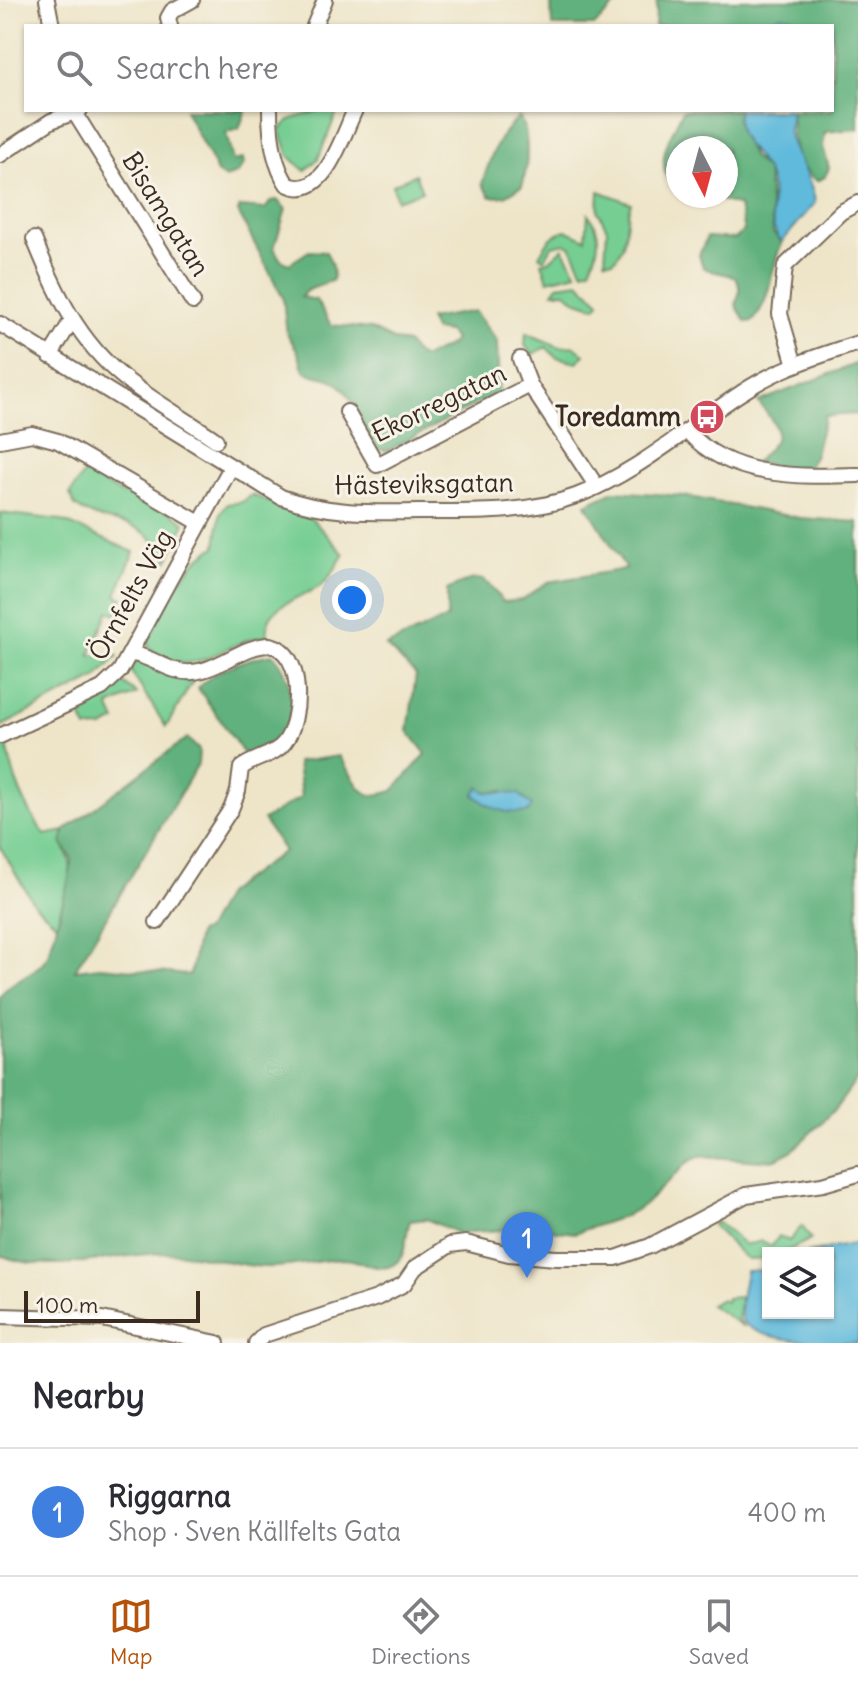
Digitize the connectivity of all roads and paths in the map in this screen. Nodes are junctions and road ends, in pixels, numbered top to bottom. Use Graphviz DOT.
graph roads {
  1 [pos="47,0"];
  2 [pos="192,0"];
  3 [pos="325,0"];
  4 [pos="52,24"];
  5 [pos="170,24"];
  6 [pos="315,24"];
  7 [pos="74,112"];
  8 [pos="77,112"];
  9 [pos="270,112"];
  10 [pos="354,112"];
  11 [pos="0,155"];
  12 [pos="858,203"];
  13 [pos="34,239"];
  14 [pos="193,302"];
  15 [pos="72,320"];
  16 [pos="0,324"];
  17 [pos="858,343"];
  18 [pos="50,356"];
  19 [pos="520,359"];
  20 [pos="795,365"];
  21 [pos="530,385"];
  22 [pos="347,412"];
  23 [pos="687,431"];
  24 [pos="0,440"];
  25 [pos="216,440"];
  26 [pos="231,467"];
  27 [pos="858,475"];
  28 [pos="597,487"];
  29 [pos="198,522"];
  30 [pos="132,654"];
  31 [pos="0,736"];
  32 [pos="157,922"];
  33 [pos="858,1174"];
  34 [pos="0,1316"];
  35 [pos="217,1343"];
  36 [pos="256,1343"];
  1 -- 4 [label="street"];
  2 -- 5 [label="street"];
  3 -- 6 [label="street"];
  7 -- 11 [label="street"];
  8 -- 14 [label="street, Bisamgatan"];
  9 -- 10 [label="street"];
  12 -- 20 [label="street"];
  13 -- 15 [label="street"];
  15 -- 18 [label="street"];
  15 -- 25 [label="street"];
  16 -- 18 [label="street, Hästeviksgatan"];
  17 -- 20 [label="street, Hästeviksgatan"];
  18 -- 26 [label="street, Hästeviksgatan"];
  19 -- 21 [label="street, Ekorregatan"];
  20 -- 23 [label="street, Hästeviksgatan"];
  21 -- 22 [label="street, Ekorregatan"];
  21 -- 28 [label="street, Ekorregatan"];
  23 -- 27 [label="street"];
  23 -- 28 [label="street, Hästeviksgatan"];
  24 -- 29 [label="street"];
  26 -- 28 [label="street, Hästeviksgatan"];
  26 -- 29 [label="street, Örnfelts Väg"];
  29 -- 30 [label="street, Örnfelts Väg"];
  30 -- 31 [label="street, Örnfelts Väg"];
  30 -- 32 [label="street"];
  33 -- 36 [label="street"];
  34 -- 35 [label="street"];
}
